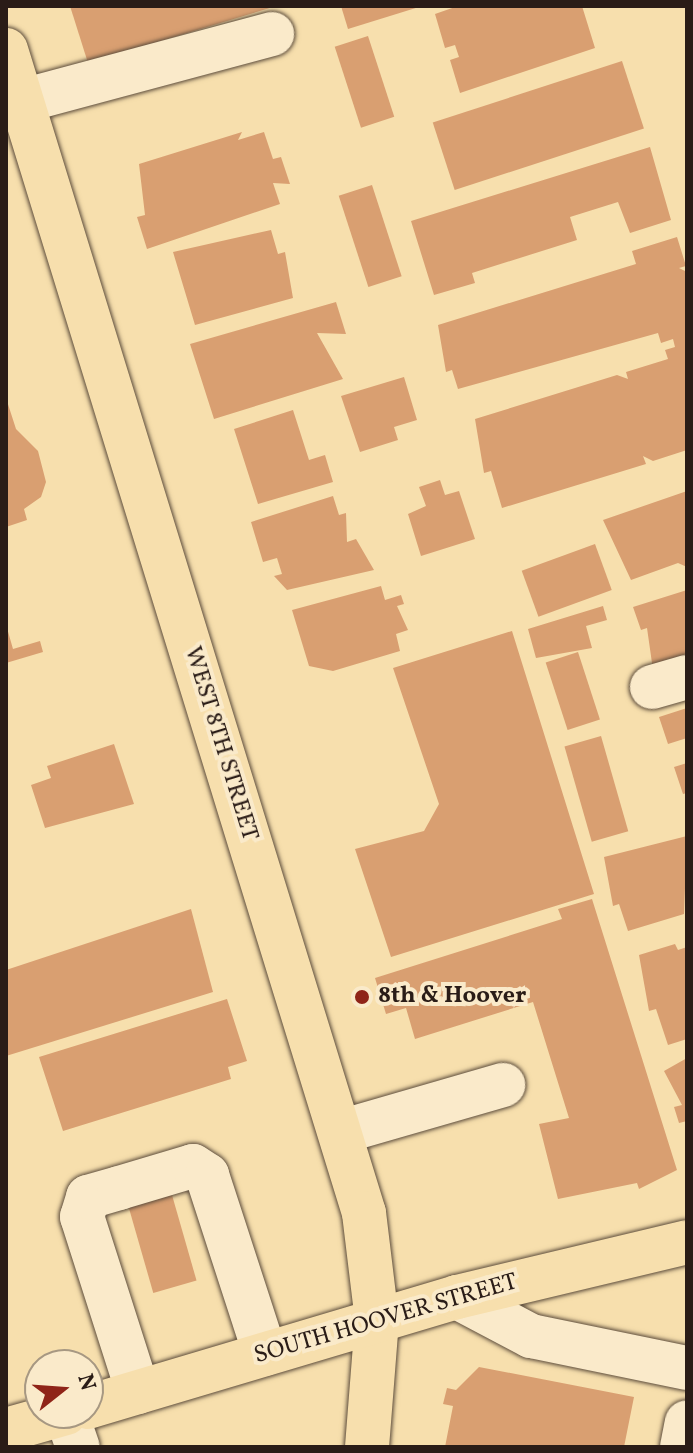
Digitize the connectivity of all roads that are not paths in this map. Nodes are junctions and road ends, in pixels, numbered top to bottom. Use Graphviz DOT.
graph roads {
  1 [pos="272,34"];
  2 [pos="6,50"];
  3 [pos="22,101"];
  4 [pos="503,1085"];
  5 [pos="340,1132"];
  6 [pos="687,1242"];
  7 [pos="457,1297"];
  8 [pos="377,1320"];
  9 [pos="265,1354"];
  10 [pos="687,1368"];
  11 [pos="138,1392"];
  12 [pos="104,1402"];
  13 [pos="687,1422"];
  14 [pos="367,1447"];
  15 [pos="682,1447"];
  1 -- 3 [label="street"];
  2 -- 3 [label="main road, WEST 8TH STREET"];
  3 -- 5 [label="main road, WEST 8TH STREET"];
  4 -- 5 [label="street"];
  5 -- 8 [label="main road, WEST 8TH STREET"];
  6 -- 7 [label="main road, SOUTH HOOVER STREET"];
  7 -- 8 [label="main road, SOUTH HOOVER STREET"];
  7 -- 10 [label="street"];
  8 -- 9 [label="main road, SOUTH HOOVER STREET"];
  8 -- 14 [label="main road, WEST 8TH STREET"];
  9 -- 11 [label="main road, SOUTH HOOVER STREET"];
  9 -- 11 [label="street"];
  11 -- 12 [label="main road, SOUTH HOOVER STREET"];
  13 -- 15 [label="street"];
}
